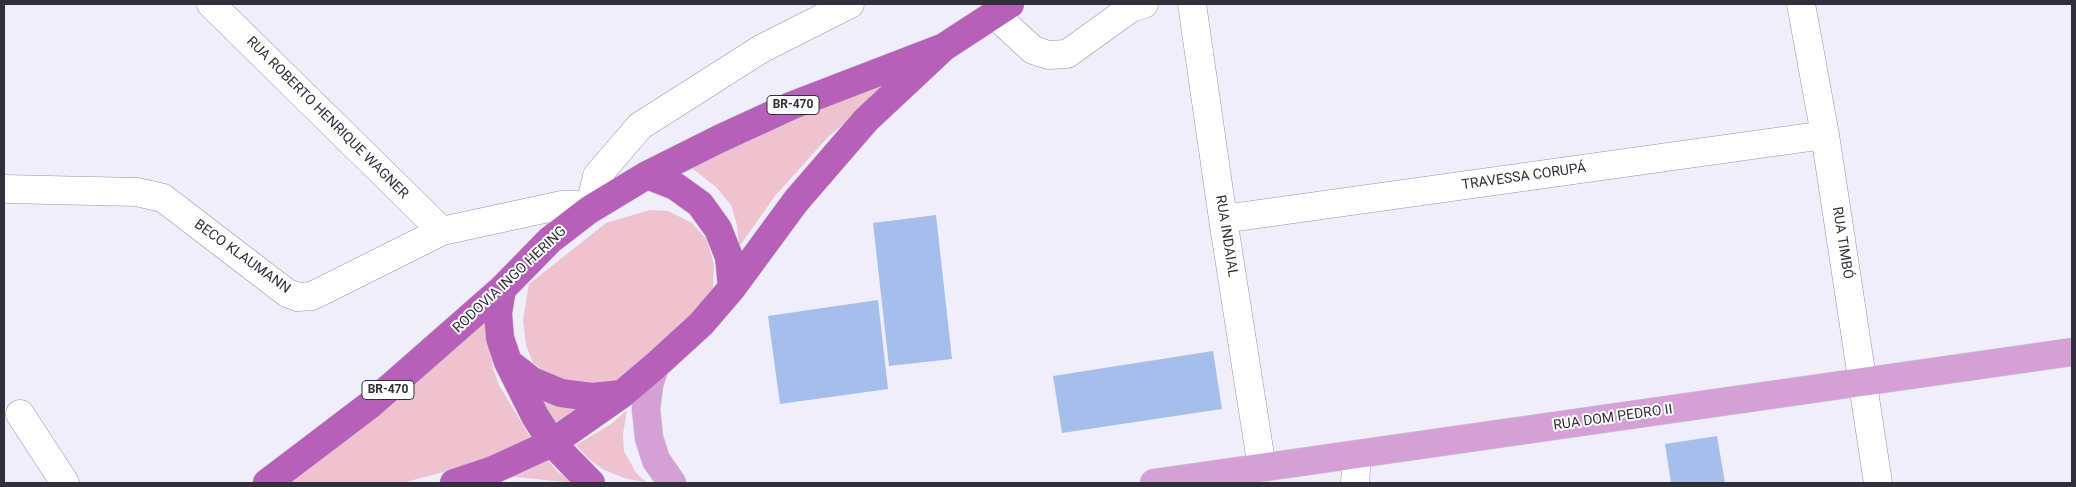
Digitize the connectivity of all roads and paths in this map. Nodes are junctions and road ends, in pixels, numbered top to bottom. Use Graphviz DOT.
graph roads {
  1 [pos="211,4"];
  2 [pos="850,4"];
  3 [pos="1144,4"];
  4 [pos="1192,4"];
  5 [pos="1801,4"];
  6 [pos="1002,9"];
  7 [pos="944,47"];
  8 [pos="1825,135"];
  9 [pos="647,175"];
  10 [pos="4,190"];
  11 [pos="589,210"];
  12 [pos="1223,219"];
  13 [pos="442,231"];
  14 [pos="732,288"];
  15 [pos="502,289"];
  16 [pos="2072,352"];
  17 [pos="508,362"];
  18 [pos="655,366"];
  19 [pos="1864,383"];
  20 [pos="622,394"];
  21 [pos="20,414"];
  22 [pos="552,443"];
  23 [pos="1357,454"];
  24 [pos="1262,468"];
  25 [pos="65,483"];
  26 [pos="267,483"];
  27 [pos="454,483"];
  28 [pos="591,483"];
  29 [pos="672,483"];
  30 [pos="1154,483"];
  31 [pos="1355,483"];
  32 [pos="1878,483"];
  1 -- 13 [label="street, RUA ROBERTO HENRIQUE WAGNER"];
  2 -- 11 [label="street"];
  3 -- 6 [label="street"];
  4 -- 12 [label="street, RUA INDAIAL"];
  5 -- 8 [label="street, RUA TIMBÓ"];
  6 -- 7 [label="highway, RODOVIA INGO HERING / BR-470"];
  7 -- 9 [label="highway, RODOVIA INGO HERING / BR-470"];
  7 -- 14 [label="highway, RODOVIA INGO HERING / BR-470"];
  8 -- 12 [label="street, TRAVESSA CORUPÁ"];
  8 -- 19 [label="street, RUA TIMBÓ"];
  9 -- 11 [label="highway, RODOVIA INGO HERING / BR-470"];
  9 -- 14 [label="highway"];
  10 -- 13 [label="street, BECO KLAUMANN"];
  11 -- 13 [label="street, BECO KLAUMANN"];
  11 -- 15 [label="highway, RODOVIA INGO HERING / BR-470"];
  12 -- 24 [label="street, RUA INDAIAL"];
  14 -- 18 [label="highway, RODOVIA INGO HERING / BR-470"];
  15 -- 17 [label="highway"];
  15 -- 26 [label="highway, RODOVIA INGO HERING / BR-470"];
  16 -- 19 [label="main road, RUA DOM PEDRO II"];
  17 -- 20 [label="highway"];
  17 -- 22 [label="highway"];
  18 -- 20 [label="highway, RODOVIA INGO HERING / BR-470"];
  18 -- 29 [label="main road"];
  19 -- 23 [label="main road, RUA DOM PEDRO II"];
  19 -- 32 [label="street, RUA TIMBÓ"];
  20 -- 22 [label="highway, RODOVIA INGO HERING / BR-470"];
  21 -- 25 [label="street"];
  22 -- 27 [label="highway, RODOVIA INGO HERING / BR-470"];
  22 -- 28 [label="highway"];
  23 -- 24 [label="main road, RUA DOM PEDRO II"];
  23 -- 31 [label="street"];
  24 -- 30 [label="main road, RUA DOM PEDRO II"];
}
